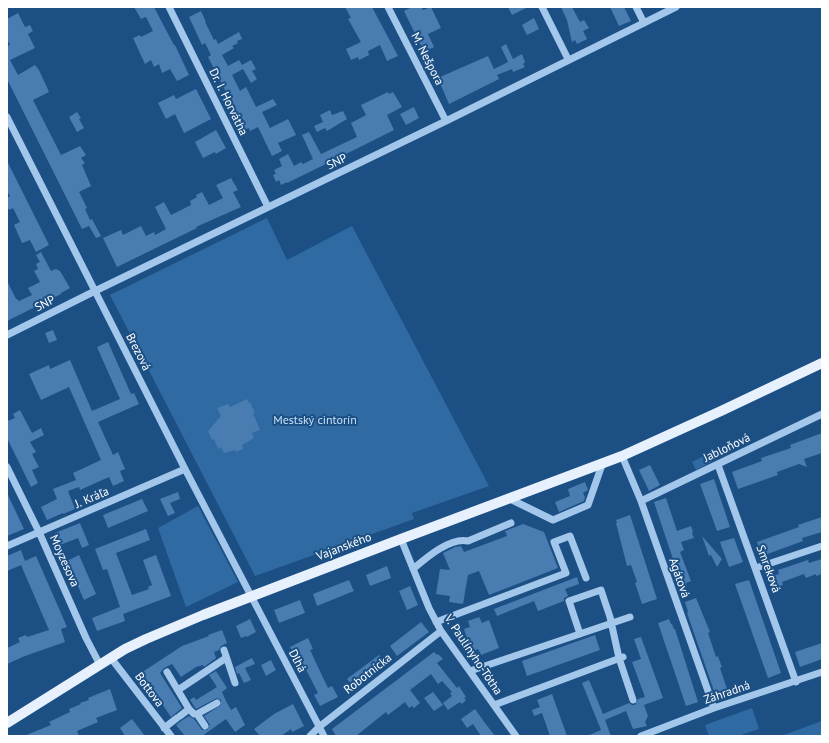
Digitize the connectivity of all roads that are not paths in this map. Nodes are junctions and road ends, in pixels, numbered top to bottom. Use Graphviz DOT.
graph roads {
  1 [pos="169,7"];
  2 [pos="388,7"];
  3 [pos="542,7"];
  4 [pos="636,7"];
  5 [pos="676,7"];
  6 [pos="644,23"];
  7 [pos="568,59"];
  8 [pos="7,117"];
  9 [pos="446,121"];
  10 [pos="268,207"];
  11 [pos="95,291"];
  12 [pos="7,336"];
  13 [pos="822,363"];
  14 [pos="822,414"];
  15 [pos="622,456"];
  16 [pos="603,462"];
  17 [pos="718,465"];
  18 [pos="7,467"];
  19 [pos="185,469"];
  20 [pos="508,498"];
  21 [pos="641,501"];
  22 [pos="511,523"];
  23 [pos="39,532"];
  24 [pos="401,539"];
  25 [pos="7,546"];
  26 [pos="822,546"];
  27 [pos="756,568"];
  28 [pos="413,569"];
  29 [pos="586,578"];
  30 [pos="251,597"];
  31 [pos="630,617"];
  32 [pos="436,622"];
  33 [pos="611,623"];
  34 [pos="441,631"];
  35 [pos="580,634"];
  36 [pos="224,650"];
  37 [pos="621,657"];
  38 [pos="111,658"];
  39 [pos="226,658"];
  40 [pos="100,665"];
  41 [pos="167,672"];
  42 [pos="470,672"];
  43 [pos="822,672"];
  44 [pos="796,682"];
  45 [pos="235,683"];
  46 [pos="178,690"];
  47 [pos="633,700"];
  48 [pos="217,703"];
  49 [pos="494,705"];
  50 [pos="714,708"];
  51 [pos="189,709"];
  52 [pos="198,714"];
  53 [pos="7,723"];
  54 [pos="206,726"];
  55 [pos="319,726"];
  56 [pos="164,728"];
  57 [pos="171,736"];
  58 [pos="310,736"];
  59 [pos="324,736"];
  60 [pos="516,736"];
  61 [pos="640,736"];
  1 -- 10 [label="street, Dr. I. Horvátha"];
  2 -- 9 [label="street, M. Nešpora"];
  3 -- 7 [label="street"];
  4 -- 6 [label="street"];
  5 -- 6 [label="street, SNP"];
  6 -- 7 [label="street, SNP"];
  7 -- 9 [label="street, SNP"];
  8 -- 11 [label="street, Brezová"];
  9 -- 10 [label="street, SNP"];
  10 -- 11 [label="street, SNP"];
  11 -- 12 [label="street, SNP"];
  11 -- 19 [label="street, Brezová"];
  13 -- 15 [label="main road, Vajanského"];
  14 -- 17 [label="street, Jabloňová"];
  15 -- 16 [label="main road, Vajanského"];
  15 -- 21 [label="street, Agátová"];
  16 -- 20 [label="main road, Vajanského"];
  16 -- 20 [label="street"];
  17 -- 21 [label="street, Jabloňová"];
  17 -- 27 [label="street, Smreková"];
  18 -- 23 [label="street, Moyzesova"];
  19 -- 23 [label="street, J. Kráľa"];
  19 -- 30 [label="street, Brezová"];
  20 -- 24 [label="main road, Vajanského"];
  21 -- 50 [label="street, Agátová"];
  22 -- 28 [label="street"];
  23 -- 25 [label="street, J. Kráľa"];
  23 -- 40 [label="street, Moyzesova"];
  24 -- 28 [label="street, V. Paulínyho-Tótha"];
  24 -- 30 [label="main road, Vajanského"];
  26 -- 27 [label="street"];
  27 -- 44 [label="street, Smreková"];
  28 -- 32 [label="street, V. Paulínyho-Tótha"];
  29 -- 32 [label="street"];
  30 -- 38 [label="main road, Vajanského"];
  30 -- 55 [label="street, Dlhá"];
  31 -- 33 [label="street"];
  32 -- 34 [label="street, V. Paulínyho-Tótha"];
  33 -- 35 [label="street"];
  33 -- 35 [label="street"];
  33 -- 37 [label="street"];
  34 -- 42 [label="street, V. Paulínyho-Tótha"];
  34 -- 55 [label="street, Robotnícka"];
  35 -- 42 [label="street"];
  36 -- 39 [label="street"];
  37 -- 47 [label="street"];
  37 -- 49 [label="street"];
  38 -- 40 [label="main road, Vajanského"];
  38 -- 56 [label="street, Bottova"];
  39 -- 45 [label="street"];
  39 -- 46 [label="street"];
  40 -- 53 [label="main road, Vajanského"];
  41 -- 46 [label="street"];
  42 -- 49 [label="street, V. Paulínyho-Tótha"];
  43 -- 44 [label="street, Záhradná"];
  44 -- 50 [label="street, Záhradná"];
  46 -- 51 [label="street"];
  48 -- 52 [label="street"];
  49 -- 60 [label="street, V. Paulínyho-Tótha"];
  50 -- 61 [label="street, Záhradná"];
  51 -- 52 [label="street"];
  51 -- 56 [label="street"];
  52 -- 54 [label="street"];
  55 -- 58 [label="street, Robotnícka"];
  55 -- 59 [label="street, Dlhá"];
  56 -- 57 [label="street, Bottova"];
}
